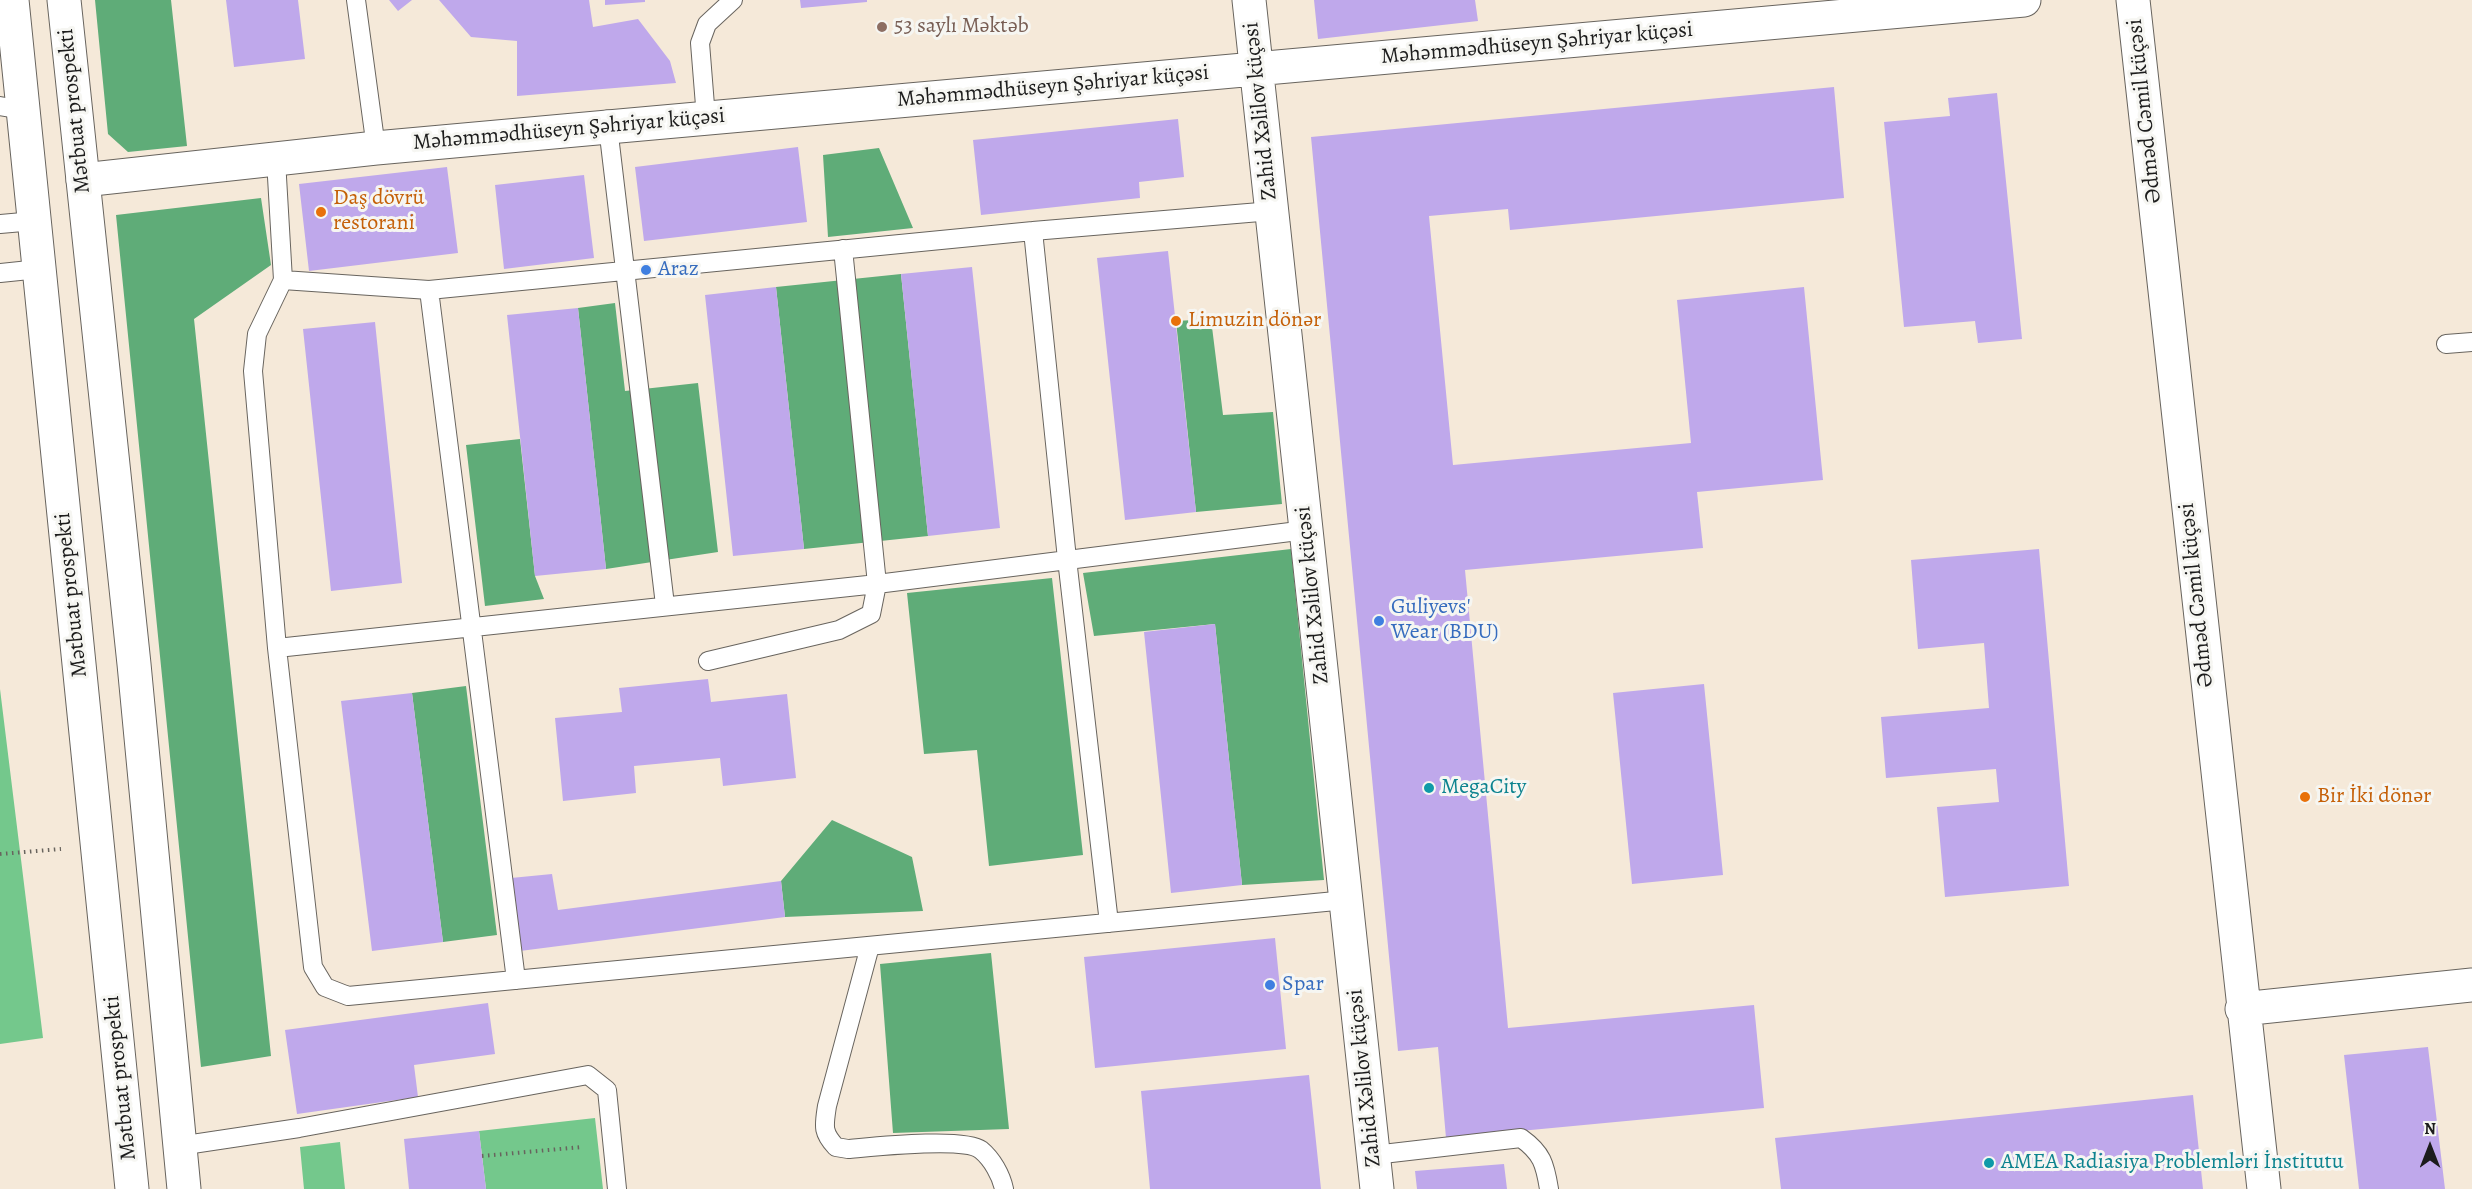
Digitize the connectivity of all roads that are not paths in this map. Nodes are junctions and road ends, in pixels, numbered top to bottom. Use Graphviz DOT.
graph roads {
  1 [pos="12,0"];
  2 [pos="64,0"];
  3 [pos="356,0"];
  4 [pos="733,0"];
  5 [pos="1249,0"];
  6 [pos="2024,0"];
  7 [pos="2133,0"];
  8 [pos="1257,69"];
  9 [pos="11,108"];
  10 [pos="706,118"];
  11 [pos="608,127"];
  12 [pos="376,148"];
  13 [pos="276,160"];
  14 [pos="82,180"];
  15 [pos="1272,211"];
  16 [pos="34,220"];
  17 [pos="0,224"];
  18 [pos="1033,231"];
  19 [pos="843,249"];
  20 [pos="39,269"];
  21 [pos="626,270"];
  22 [pos="0,273"];
  23 [pos="283,280"];
  24 [pos="429,290"];
  25 [pos="2472,342"];
  26 [pos="2446,344"];
  27 [pos="1305,530"];
  28 [pos="1067,559"];
  29 [pos="877,584"];
  30 [pos="665,605"];
  31 [pos="473,626"];
  32 [pos="277,648"];
  33 [pos="708,661"];
  34 [pos="1346,900"];
  35 [pos="1109,923"];
  36 [pos="870,946"];
  37 [pos="516,980"];
  38 [pos="2472,985"];
  39 [pos="2242,1009"];
  40 [pos="179,1146"];
  41 [pos="1374,1155"];
  42 [pos="132,1189"];
  43 [pos="184,1189"];
  44 [pos="617,1189"];
  45 [pos="1004,1189"];
  46 [pos="1377,1189"];
  47 [pos="1549,1189"];
  48 [pos="2264,1189"];
  1 -- 9 [label="street, Mətbuat prospekti"];
  2 -- 14 [label="street, Mətbuat prospekti"];
  3 -- 12 [label="lane"];
  4 -- 10 [label="lane"];
  5 -- 8 [label="street, Zahid Xəlilov küçəsi"];
  6 -- 8 [label="street, Məhəmmədhüseyn Şəhriyar küçəsi"];
  7 -- 39 [label="street, Ədməd Cəmil küçəsi"];
  8 -- 10 [label="street, Məhəmmədhüseyn Şəhriyar küçəsi"];
  8 -- 15 [label="street, Zahid Xəlilov küçəsi"];
  9 -- 16 [label="street, Mətbuat prospekti"];
  10 -- 11 [label="street, Məhəmmədhüseyn Şəhriyar küçəsi"];
  11 -- 12 [label="street, Məhəmmədhüseyn Şəhriyar küçəsi"];
  11 -- 21 [label="lane"];
  12 -- 13 [label="street, Məhəmmədhüseyn Şəhriyar küçəsi"];
  13 -- 14 [label="street, Məhəmmədhüseyn Şəhriyar küçəsi"];
  13 -- 23 [label="lane"];
  14 -- 40 [label="street, Mətbuat prospekti"];
  15 -- 18 [label="lane"];
  15 -- 27 [label="street, Zahid Xəlilov küçəsi"];
  16 -- 17 [label="lane"];
  16 -- 20 [label="street, Mətbuat prospekti"];
  18 -- 19 [label="lane"];
  18 -- 28 [label="lane"];
  19 -- 21 [label="lane"];
  19 -- 29 [label="lane"];
  20 -- 22 [label="lane"];
  20 -- 42 [label="street, Mətbuat prospekti"];
  21 -- 24 [label="lane"];
  21 -- 30 [label="lane"];
  23 -- 24 [label="lane"];
  23 -- 32 [label="lane"];
  24 -- 31 [label="lane"];
  25 -- 26 [label="lane"];
  27 -- 28 [label="lane"];
  27 -- 34 [label="street, Zahid Xəlilov küçəsi"];
  28 -- 29 [label="lane"];
  28 -- 35 [label="lane"];
  29 -- 30 [label="lane"];
  29 -- 33 [label="lane"];
  30 -- 31 [label="lane"];
  31 -- 32 [label="lane"];
  31 -- 37 [label="lane"];
  32 -- 37 [label="lane"];
  34 -- 35 [label="lane"];
  34 -- 41 [label="street, Zahid Xəlilov küçəsi"];
  35 -- 36 [label="lane"];
  36 -- 37 [label="lane"];
  36 -- 45 [label="lane"];
  38 -- 39 [label="street"];
  39 -- 48 [label="street, Ədməd Cəmil küçəsi"];
  40 -- 43 [label="street, Mətbuat prospekti"];
  40 -- 44 [label="lane"];
  41 -- 46 [label="street, Zahid Xəlilov küçəsi"];
  41 -- 47 [label="lane"];
}
